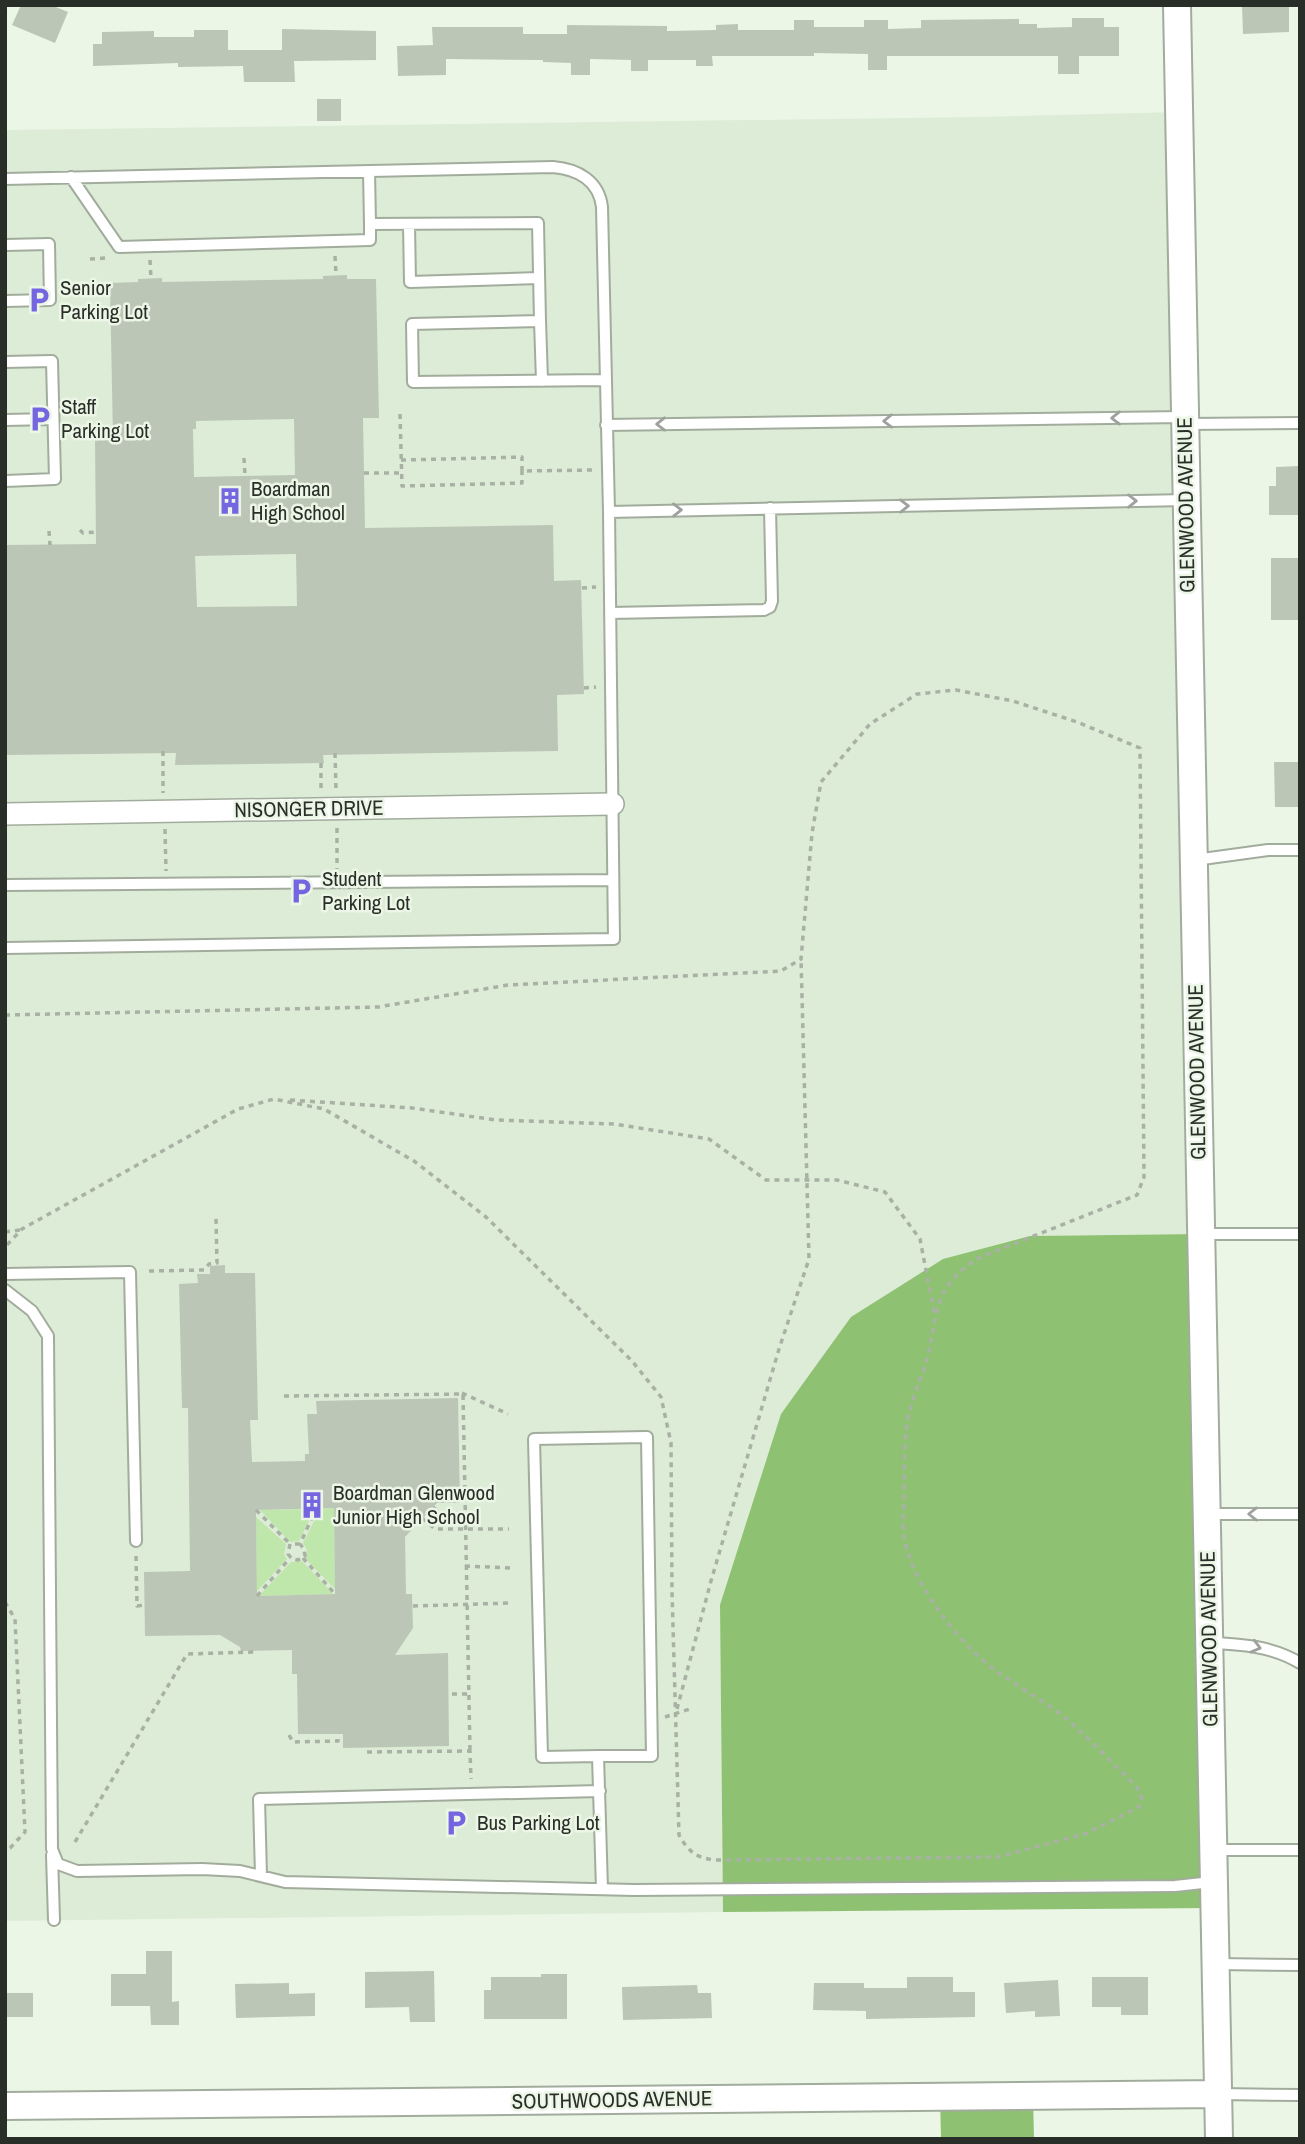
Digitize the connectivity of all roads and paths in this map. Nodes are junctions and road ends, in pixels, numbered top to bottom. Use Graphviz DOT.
graph roads {
  1 [pos="6,5"];
  2 [pos="1177,5"];
  3 [pos="5,16"];
  4 [pos="369,171"];
  5 [pos="71,177"];
  6 [pos="5,179"];
  7 [pos="370,224"];
  8 [pos="409,224"];
  9 [pos="5,246"];
  10 [pos="335,254"];
  11 [pos="107,258"];
  12 [pos="150,258"];
  13 [pos="90,259"];
  14 [pos="335,275"];
  15 [pos="539,278"];
  16 [pos="150,279"];
  17 [pos="5,301"];
  18 [pos="540,321"];
  19 [pos="5,362"];
  20 [pos="605,380"];
  21 [pos="542,381"];
  22 [pos="400,414"];
  23 [pos="5,419"];
  24 [pos="53,419"];
  25 [pos="1184,420"];
  26 [pos="1300,423"];
  27 [pos="606,425"];
  28 [pos="78,432"];
  29 [pos="118,432"];
  30 [pos="244,458"];
  31 [pos="401,460"];
  32 [pos="594,470"];
  33 [pos="522,471"];
  34 [pos="401,472"];
  35 [pos="364,473"];
  36 [pos="245,476"];
  37 [pos="5,481"];
  38 [pos="1186,500"];
  39 [pos="770,508"];
  40 [pos="609,512"];
  41 [pos="80,530"];
  42 [pos="49,531"];
  43 [pos="98,533"];
  44 [pos="50,545"];
  45 [pos="597,587"];
  46 [pos="582,588"];
  47 [pos="610,613"];
  48 [pos="598,687"];
  49 [pos="584,688"];
  50 [pos="163,751"];
  51 [pos="335,753"];
  52 [pos="321,763"];
  53 [pos="322,796"];
  54 [pos="336,796"];
  55 [pos="164,799"];
  56 [pos="613,804"];
  57 [pos="5,814"];
  58 [pos="337,829"];
  59 [pos="165,832"];
  60 [pos="1300,850"];
  61 [pos="1193,860"];
  62 [pos="613,880"];
  63 [pos="338,882"];
  64 [pos="166,883"];
  65 [pos="5,885"];
  66 [pos="5,948"];
  67 [pos="801,959"];
  68 [pos="5,1015"];
  69 [pos="274,1099"];
  70 [pos="807,1180"];
  71 [pos="216,1218"];
  72 [pos="22,1229"];
  73 [pos="5,1232"];
  74 [pos="1200,1234"];
  75 [pos="1300,1234"];
  76 [pos="5,1247"];
  77 [pos="149,1271"];
  78 [pos="5,1274"];
  79 [pos="5,1290"];
  80 [pos="934,1315"];
  81 [pos="461,1393"];
  82 [pos="284,1396"];
  83 [pos="508,1414"];
  84 [pos="433,1507"];
  85 [pos="316,1509"];
  86 [pos="256,1510"];
  87 [pos="1206,1514"];
  88 [pos="1300,1514"];
  89 [pos="422,1518"];
  90 [pos="455,1529"];
  91 [pos="465,1529"];
  92 [pos="509,1529"];
  93 [pos="136,1541"];
  94 [pos="290,1544"];
  95 [pos="300,1544"];
  96 [pos="290,1558"];
  97 [pos="303,1558"];
  98 [pos="465,1566"];
  99 [pos="511,1568"];
  100 [pos="335,1594"];
  101 [pos="257,1596"];
  102 [pos="5,1602"];
  103 [pos="511,1603"];
  104 [pos="467,1604"];
  105 [pos="145,1605"];
  106 [pos="412,1606"];
  107 [pos="1209,1643"];
  108 [pos="254,1652"];
  109 [pos="1300,1663"];
  110 [pos="452,1694"];
  111 [pos="469,1694"];
  112 [pos="693,1708"];
  113 [pos="675,1714"];
  114 [pos="651,1722"];
  115 [pos="338,1734"];
  116 [pos="289,1735"];
  117 [pos="470,1751"];
  118 [pos="367,1752"];
  119 [pos="598,1756"];
  120 [pos="471,1783"];
  121 [pos="600,1791"];
  122 [pos="75,1842"];
  123 [pos="52,1849"];
  124 [pos="5,1850"];
  125 [pos="1214,1850"];
  126 [pos="1300,1850"];
  127 [pos="261,1876"];
  128 [pos="1215,1881"];
  129 [pos="602,1889"];
  130 [pos="54,1920"];
  131 [pos="1216,1964"];
  132 [pos="1300,1965"];
  133 [pos="1218,2094"];
  134 [pos="1300,2095"];
  135 [pos="5,2106"];
  136 [pos="1219,2139"];
  1 -- 3 [label="path"];
  2 -- 25 [label="street, GLENWOOD AVENUE"];
  4 -- 5 [label="lane"];
  4 -- 7 [label="lane"];
  4 -- 20 [label="lane"];
  5 -- 6 [label="lane"];
  5 -- 7 [label="lane"];
  7 -- 8 [label="lane"];
  8 -- 15 [label="lane"];
  8 -- 15 [label="lane"];
  9 -- 17 [label="lane"];
  10 -- 14 [label="path"];
  11 -- 13 [label="path"];
  12 -- 16 [label="path"];
  15 -- 18 [label="lane"];
  18 -- 21 [label="lane"];
  18 -- 21 [label="lane"];
  19 -- 24 [label="lane"];
  20 -- 21 [label="lane"];
  20 -- 27 [label="lane"];
  22 -- 31 [label="path"];
  23 -- 24 [label="lane"];
  24 -- 37 [label="lane"];
  25 -- 26 [label="lane"];
  25 -- 27 [label="lane, one-way"];
  25 -- 38 [label="street, GLENWOOD AVENUE"];
  27 -- 40 [label="lane"];
  28 -- 29 [label="path"];
  30 -- 36 [label="path"];
  31 -- 33 [label="path"];
  31 -- 34 [label="path"];
  32 -- 33 [label="path"];
  33 -- 34 [label="path"];
  34 -- 35 [label="path"];
  39 -- 38 [label="lane, one-way"];
  38 -- 61 [label="street, GLENWOOD AVENUE"];
  40 -- 39 [label="lane, one-way"];
  39 -- 47 [label="lane"];
  40 -- 47 [label="lane"];
  41 -- 43 [label="path"];
  42 -- 44 [label="path"];
  45 -- 46 [label="path"];
  47 -- 56 [label="lane"];
  48 -- 49 [label="path"];
  50 -- 55 [label="path"];
  51 -- 54 [label="path"];
  52 -- 53 [label="path"];
  56 -- 57 [label="street, NISONGER DRIVE"];
  56 -- 62 [label="lane"];
  58 -- 63 [label="path"];
  59 -- 64 [label="path"];
  60 -- 61 [label="lane"];
  61 -- 74 [label="street, GLENWOOD AVENUE"];
  62 -- 63 [label="lane"];
  62 -- 66 [label="lane"];
  63 -- 64 [label="lane"];
  64 -- 65 [label="lane"];
  67 -- 68 [label="path"];
  67 -- 70 [label="path"];
  67 -- 80 [label="path"];
  69 -- 70 [label="path"];
  69 -- 72 [label="path"];
  69 -- 113 [label="path"];
  70 -- 80 [label="path"];
  70 -- 113 [label="path"];
  71 -- 77 [label="path"];
  72 -- 73 [label="path"];
  72 -- 76 [label="path"];
  74 -- 75 [label="lane"];
  74 -- 87 [label="street, GLENWOOD AVENUE"];
  78 -- 93 [label="lane"];
  79 -- 123 [label="lane"];
  80 -- 113 [label="path"];
  81 -- 82 [label="path"];
  81 -- 83 [label="path"];
  81 -- 91 [label="path"];
  84 -- 90 [label="path"];
  85 -- 95 [label="path"];
  86 -- 94 [label="path"];
  88 -- 87 [label="lane, one-way"];
  87 -- 107 [label="street, GLENWOOD AVENUE"];
  89 -- 90 [label="path"];
  90 -- 91 [label="path"];
  91 -- 92 [label="path"];
  91 -- 98 [label="path"];
  93 -- 105 [label="path"];
  94 -- 95 [label="path"];
  94 -- 96 [label="path"];
  95 -- 97 [label="path"];
  96 -- 97 [label="path"];
  96 -- 101 [label="path"];
  97 -- 100 [label="path"];
  98 -- 99 [label="path"];
  98 -- 104 [label="path"];
  102 -- 124 [label="path"];
  103 -- 104 [label="path"];
  104 -- 106 [label="path"];
  104 -- 111 [label="path"];
  107 -- 109 [label="lane, one-way"];
  107 -- 125 [label="street, GLENWOOD AVENUE"];
  108 -- 122 [label="path"];
  110 -- 111 [label="path"];
  111 -- 117 [label="path"];
  112 -- 113 [label="path"];
  113 -- 114 [label="path"];
  114 -- 119 [label="lane"];
  114 -- 119 [label="lane"];
  115 -- 116 [label="path"];
  117 -- 118 [label="path"];
  117 -- 120 [label="path"];
  119 -- 121 [label="lane"];
  121 -- 127 [label="lane"];
  121 -- 129 [label="lane"];
  123 -- 127 [label="lane"];
  123 -- 130 [label="lane"];
  125 -- 126 [label="lane"];
  125 -- 128 [label="street, GLENWOOD AVENUE"];
  127 -- 129 [label="lane"];
  128 -- 129 [label="lane"];
  128 -- 131 [label="street, GLENWOOD AVENUE"];
  131 -- 132 [label="lane"];
  131 -- 133 [label="street, GLENWOOD AVENUE"];
  133 -- 134 [label="lane"];
  133 -- 135 [label="street, SOUTHWOODS AVENUE"];
  133 -- 136 [label="street, GLENWOOD AVENUE"];
}
